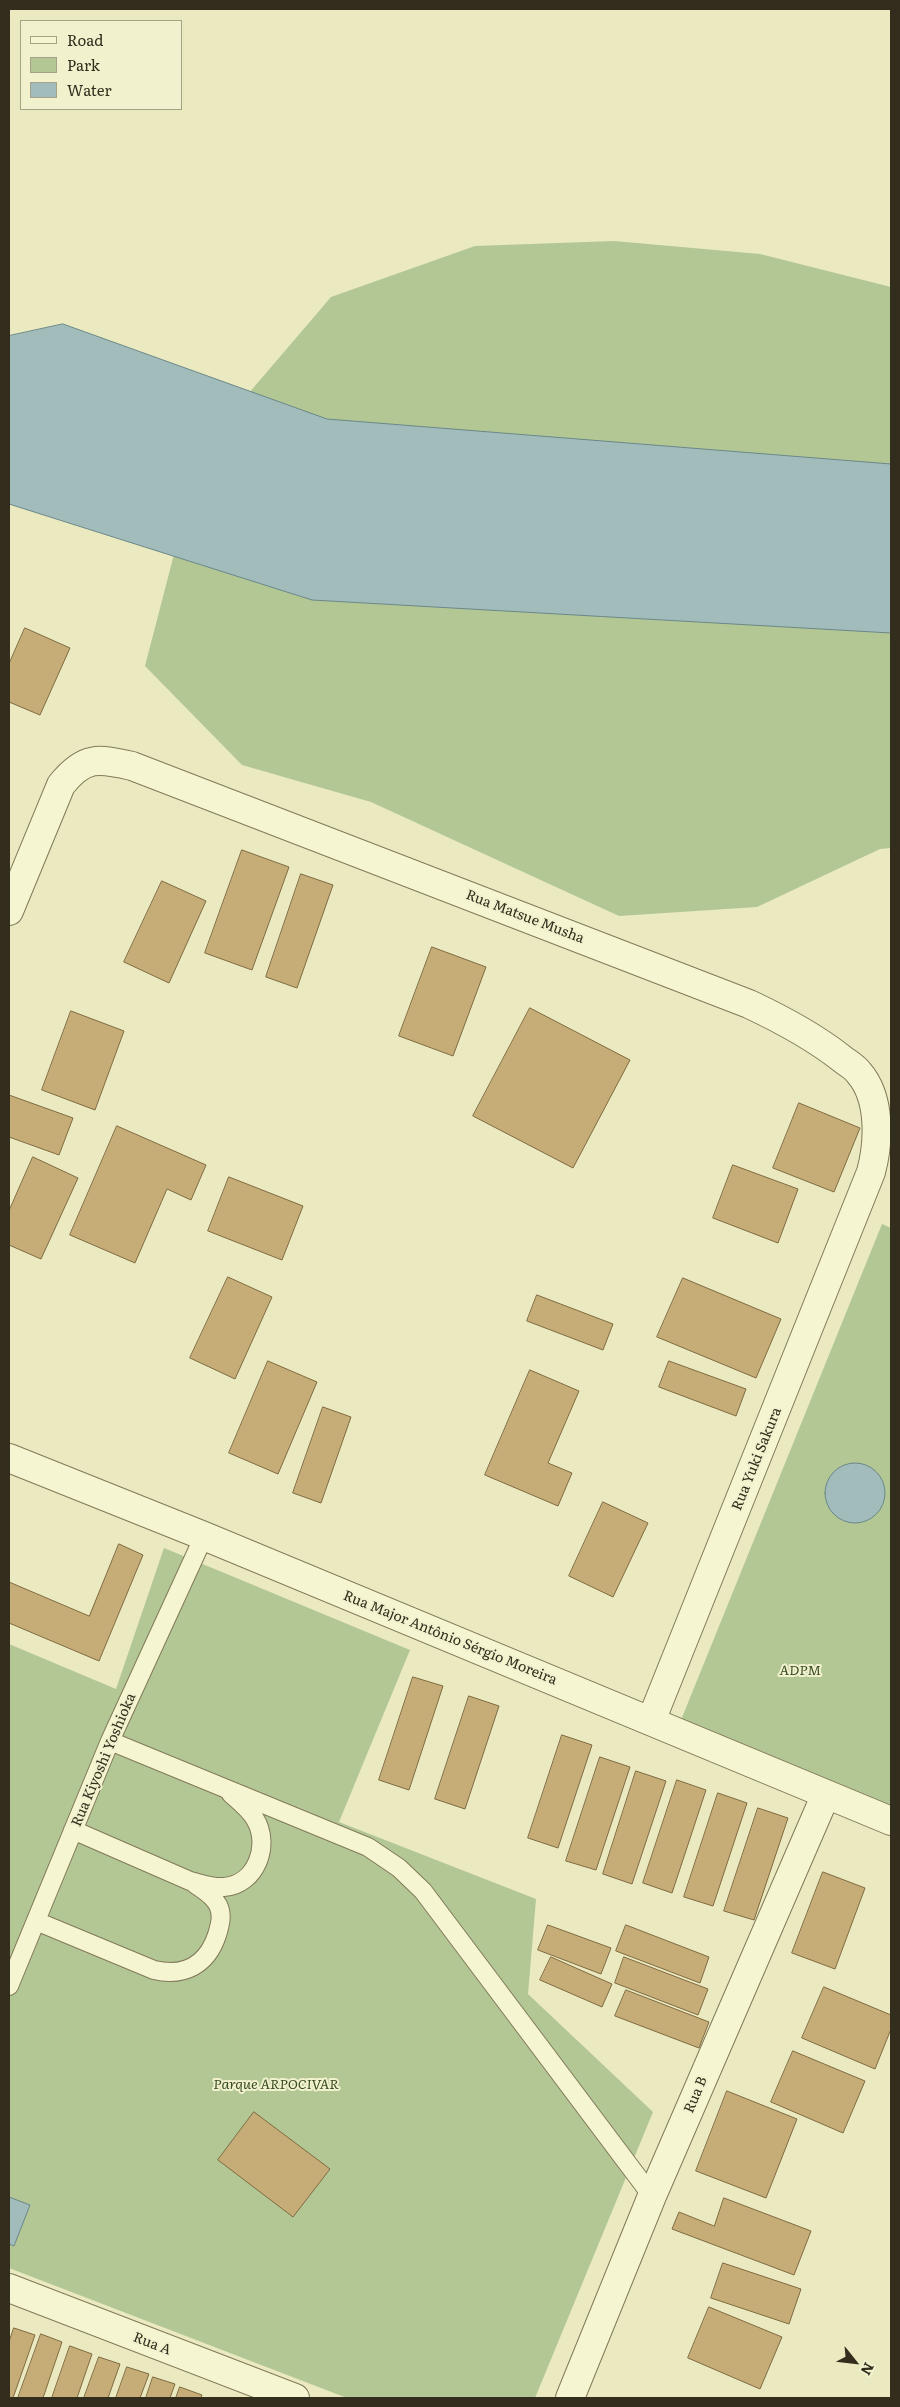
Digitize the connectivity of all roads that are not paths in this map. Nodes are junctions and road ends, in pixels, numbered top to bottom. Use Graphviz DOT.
graph roads {
  1 [pos="9,911"];
  2 [pos="863,1197"];
  3 [pos="9,1458"];
  4 [pos="204,1536"];
  5 [pos="651,1721"];
  6 [pos="110,1742"];
  7 [pos="228,1790"];
  8 [pos="826,1794"];
  9 [pos="891,1820"];
  10 [pos="73,1830"];
  11 [pos="190,1881"];
  12 [pos="36,1921"];
  13 [pos="9,1986"];
  14 [pos="652,2196"];
  15 [pos="9,2288"];
  16 [pos="295,2398"];
  17 [pos="570,2398"];
  1 -- 2 [label="street, Rua Matsue Musha"];
  2 -- 5 [label="street, Rua Yuki Sakura"];
  3 -- 4 [label="street, Rua Major Antônio Sérgio Moreira"];
  4 -- 5 [label="street, Rua Major Antônio Sérgio Moreira"];
  4 -- 6 [label="lane, Rua Kiyoshi Yoshioka"];
  5 -- 8 [label="street, Rua Major Antônio Sérgio Moreira"];
  6 -- 7 [label="lane"];
  6 -- 10 [label="lane, Rua Kiyoshi Yoshioka"];
  7 -- 11 [label="lane"];
  7 -- 14 [label="lane"];
  8 -- 9 [label="street, Rua Major Antônio Sérgio Moreira"];
  8 -- 14 [label="street, Rua B"];
  10 -- 11 [label="lane"];
  10 -- 12 [label="lane, Rua Kiyoshi Yoshioka"];
  11 -- 12 [label="lane"];
  12 -- 13 [label="lane, Rua Kiyoshi Yoshioka"];
  14 -- 17 [label="street, Rua B"];
  15 -- 16 [label="street, Rua A"];
}
